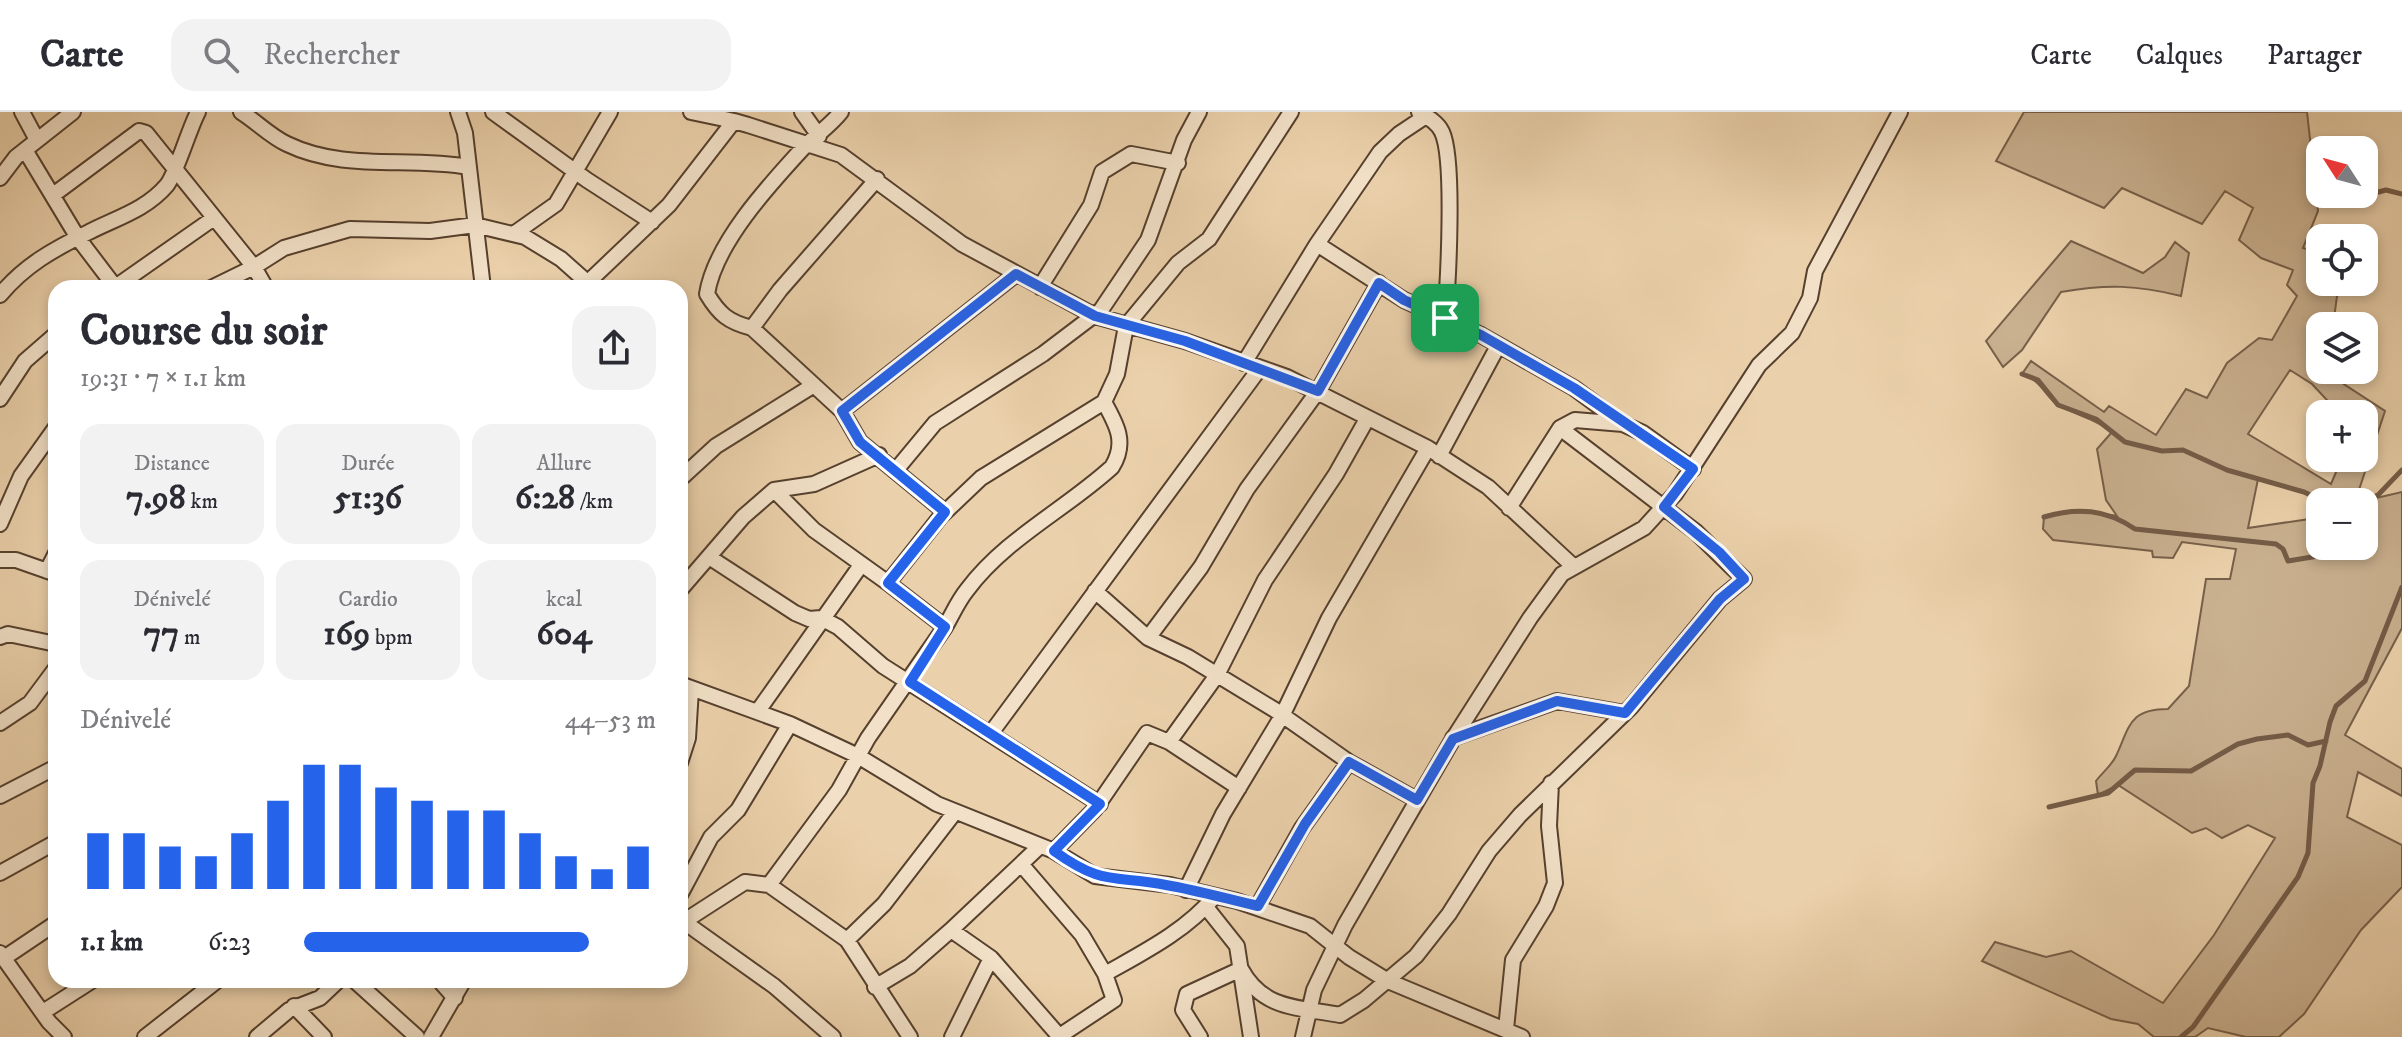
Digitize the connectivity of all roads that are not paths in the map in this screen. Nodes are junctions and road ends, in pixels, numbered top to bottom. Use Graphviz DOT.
graph roads {
  1 [pos="22,112"];
  2 [pos="73,112"];
  3 [pos="198,112"];
  4 [pos="241,112"];
  5 [pos="458,112"];
  6 [pos="493,112"];
  7 [pos="610,112"];
  8 [pos="691,112"];
  9 [pos="802,112"];
  10 [pos="841,112"];
  11 [pos="1199,112"];
  12 [pos="1291,112"];
  13 [pos="1900,112"];
  14 [pos="1422,114"];
  15 [pos="734,121"];
  16 [pos="819,136"];
  17 [pos="31,145"];
  18 [pos="806,145"];
  19 [pos="1178,163"];
  20 [pos="175,166"];
  21 [pos="469,167"];
  22 [pos="577,173"];
  23 [pos="0,178"];
  24 [pos="877,179"];
  25 [pos="53,195"];
  26 [pos="214,218"];
  27 [pos="652,222"];
  28 [pos="475,225"];
  29 [pos="515,233"];
  30 [pos="78,238"];
  31 [pos="1317,244"];
  32 [pos="254,267"];
  33 [pos="1016,274"];
  34 [pos="109,280"];
  35 [pos="126,280"];
  36 [pos="227,280"];
  37 [pos="261,280"];
  38 [pos="482,280"];
  39 [pos="579,280"];
  40 [pos="591,280"];
  41 [pos="1379,283"];
  42 [pos="1040,287"];
  43 [pos="0,295"];
  44 [pos="1095,316"];
  45 [pos="1445,318"];
  46 [pos="1126,326"];
  47 [pos="752,328"];
  48 [pos="48,341"];
  49 [pos="1498,346"];
  50 [pos="1244,363"];
  51 [pos="1260,368"];
  52 [pos="814,385"];
  53 [pos="1318,391"];
  54 [pos="0,399"];
  55 [pos="1104,402"];
  56 [pos="842,411"];
  57 [pos="1367,419"];
  58 [pos="1623,424"];
  59 [pos="1560,428"];
  60 [pos="48,438"];
  61 [pos="1434,452"];
  62 [pos="879,455"];
  63 [pos="1693,469"];
  64 [pos="896,470"];
  65 [pos="688,472"];
  66 [pos="774,490"];
  67 [pos="1664,507"];
  68 [pos="1509,508"];
  69 [pos="945,512"];
  70 [pos="0,524"];
  71 [pos="709,557"];
  72 [pos="0,560"];
  73 [pos="861,565"];
  74 [pos="1573,566"];
  75 [pos="48,571"];
  76 [pos="688,581"];
  77 [pos="888,583"];
  78 [pos="1095,591"];
  79 [pos="821,618"];
  80 [pos="945,627"];
  81 [pos="0,637"];
  82 [pos="1148,638"];
  83 [pos="48,642"];
  84 [pos="1217,675"];
  85 [pos="48,679"];
  86 [pos="910,682"];
  87 [pos="688,687"];
  88 [pos="758,711"];
  89 [pos="1625,713"];
  90 [pos="1282,716"];
  91 [pos="0,723"];
  92 [pos="790,724"];
  93 [pos="991,733"];
  94 [pos="1453,739"];
  95 [pos="1169,742"];
  96 [pos="858,756"];
  97 [pos="1349,762"];
  98 [pos="48,771"];
  99 [pos="1551,783"];
  100 [pos="1239,788"];
  101 [pos="0,796"];
  102 [pos="1417,800"];
  103 [pos="1100,804"];
  104 [pos="955,812"];
  105 [pos="48,846"];
  106 [pos="1047,848"];
  107 [pos="1021,864"];
  108 [pos="0,873"];
  109 [pos="688,880"];
  110 [pos="769,885"];
  111 [pos="1186,890"];
  112 [pos="1210,902"];
  113 [pos="1258,906"];
  114 [pos="688,916"];
  115 [pos="688,924"];
  116 [pos="48,928"];
  117 [pos="951,930"];
  118 [pos="847,940"];
  119 [pos="1336,947"];
  120 [pos="2,956"];
  121 [pos="991,958"];
  122 [pos="1241,969"];
  123 [pos="1105,974"];
  124 [pos="1388,981"];
  125 [pos="875,987"];
  126 [pos="80,988"];
  127 [pos="208,988"];
  128 [pos="331,988"];
  129 [pos="363,988"];
  130 [pos="446,988"];
  131 [pos="460,988"];
  132 [pos="455,998"];
  133 [pos="294,1006"];
  134 [pos="1308,1008"];
  135 [pos="43,1012"];
  136 [pos="1506,1029"];
  137 [pos="64,1037"];
  138 [pos="145,1037"];
  139 [pos="257,1037"];
  140 [pos="324,1037"];
  141 [pos="417,1037"];
  142 [pos="431,1037"];
  143 [pos="833,1037"];
  144 [pos="910,1037"];
  145 [pos="952,1037"];
  146 [pos="1059,1037"];
  147 [pos="1200,1037"];
  148 [pos="1251,1037"];
  149 [pos="1303,1037"];
  150 [pos="1522,1037"];
  1 -- 17 [label="street"];
  2 -- 17 [label="street"];
  3 -- 20 [label="street"];
  4 -- 21 [label="street"];
  5 -- 21 [label="street"];
  6 -- 22 [label="street"];
  7 -- 22 [label="street"];
  8 -- 15 [label="street"];
  9 -- 16 [label="street"];
  10 -- 16 [label="street"];
  11 -- 19 [label="street"];
  12 -- 46 [label="street"];
  13 -- 63 [label="street"];
  14 -- 31 [label="street"];
  14 -- 45 [label="street"];
  15 -- 18 [label="street"];
  15 -- 27 [label="street"];
  16 -- 18 [label="street"];
  17 -- 23 [label="street"];
  17 -- 25 [label="street"];
  18 -- 24 [label="street"];
  18 -- 47 [label="street"];
  19 -- 42 [label="street"];
  19 -- 44 [label="street"];
  20 -- 25 [label="street"];
  20 -- 26 [label="street"];
  20 -- 30 [label="street"];
  21 -- 28 [label="street"];
  22 -- 27 [label="street"];
  22 -- 29 [label="street"];
  24 -- 33 [label="street"];
  24 -- 47 [label="street"];
  25 -- 30 [label="street"];
  26 -- 32 [label="street"];
  26 -- 35 [label="street"];
  27 -- 40 [label="street"];
  28 -- 29 [label="street"];
  28 -- 32 [label="street"];
  28 -- 38 [label="street"];
  29 -- 39 [label="street"];
  30 -- 34 [label="street"];
  30 -- 43 [label="street"];
  31 -- 41 [label="street"];
  31 -- 50 [label="street"];
  32 -- 36 [label="street"];
  32 -- 37 [label="street"];
  33 -- 42 [label="street"];
  33 -- 56 [label="street"];
  41 -- 45 [label="street"];
  41 -- 53 [label="street"];
  42 -- 44 [label="street"];
  44 -- 46 [label="street"];
  44 -- 64 [label="street"];
  45 -- 49 [label="street"];
  46 -- 50 [label="street"];
  46 -- 55 [label="street"];
  47 -- 52 [label="street"];
  48 -- 54 [label="street"];
  49 -- 58 [label="street"];
  49 -- 61 [label="street"];
  50 -- 51 [label="street"];
  51 -- 53 [label="street"];
  51 -- 78 [label="street"];
  52 -- 56 [label="street"];
  52 -- 65 [label="street"];
  53 -- 57 [label="street"];
  53 -- 82 [label="street"];
  55 -- 69 [label="street"];
  55 -- 80 [label="street"];
  56 -- 62 [label="street"];
  57 -- 61 [label="street"];
  57 -- 84 [label="street"];
  58 -- 59 [label="street"];
  58 -- 63 [label="street"];
  59 -- 67 [label="street"];
  59 -- 68 [label="street"];
  60 -- 70 [label="street"];
  61 -- 68 [label="street"];
  61 -- 90 [label="street"];
  62 -- 64 [label="street"];
  62 -- 66 [label="street"];
  63 -- 67 [label="street"];
  64 -- 69 [label="street"];
  66 -- 71 [label="street"];
  66 -- 73 [label="street"];
  67 -- 74 [label="street"];
  67 -- 89 [label="street"];
  68 -- 74 [label="street"];
  69 -- 77 [label="street"];
  71 -- 76 [label="street"];
  71 -- 79 [label="street"];
  72 -- 75 [label="street"];
  73 -- 77 [label="street"];
  73 -- 79 [label="street"];
  74 -- 94 [label="street"];
  77 -- 80 [label="street"];
  78 -- 82 [label="street"];
  78 -- 93 [label="street"];
  79 -- 86 [label="street"];
  79 -- 88 [label="street"];
  80 -- 86 [label="street"];
  81 -- 83 [label="street"];
  82 -- 84 [label="street"];
  84 -- 90 [label="street"];
  84 -- 95 [label="street"];
  85 -- 91 [label="street"];
  86 -- 93 [label="street"];
  86 -- 96 [label="street"];
  87 -- 88 [label="street"];
  88 -- 92 [label="street"];
  89 -- 94 [label="street"];
  89 -- 99 [label="street"];
  90 -- 97 [label="street"];
  90 -- 100 [label="street"];
  92 -- 96 [label="street"];
  92 -- 109 [label="street"];
  93 -- 103 [label="street"];
  94 -- 102 [label="street"];
  95 -- 100 [label="street"];
  95 -- 103 [label="street"];
  96 -- 104 [label="street"];
  96 -- 110 [label="street"];
  97 -- 102 [label="street"];
  97 -- 113 [label="street"];
  98 -- 101 [label="street"];
  99 -- 124 [label="street"];
  99 -- 136 [label="street"];
  100 -- 111 [label="street"];
  102 -- 119 [label="street"];
  103 -- 106 [label="street"];
  104 -- 106 [label="street"];
  104 -- 118 [label="street"];
  105 -- 108 [label="street"];
  106 -- 107 [label="street"];
  106 -- 111 [label="street"];
  107 -- 117 [label="street"];
  107 -- 123 [label="street"];
  110 -- 114 [label="street"];
  110 -- 118 [label="street"];
  111 -- 112 [label="street"];
  112 -- 113 [label="street"];
  112 -- 122 [label="street"];
  112 -- 123 [label="street"];
  113 -- 119 [label="street"];
  115 -- 143 [label="street"];
  116 -- 120 [label="street"];
  117 -- 121 [label="street"];
  117 -- 125 [label="street"];
  118 -- 125 [label="street"];
  119 -- 124 [label="street"];
  119 -- 134 [label="street"];
  120 -- 135 [label="street"];
  121 -- 145 [label="street"];
  121 -- 146 [label="street"];
  122 -- 134 [label="street"];
  122 -- 147 [label="street"];
  122 -- 148 [label="street"];
  123 -- 146 [label="street"];
  124 -- 134 [label="street"];
  124 -- 136 [label="street"];
  125 -- 144 [label="street"];
  126 -- 135 [label="street"];
  127 -- 138 [label="street"];
  128 -- 133 [label="street"];
  129 -- 141 [label="street"];
  130 -- 132 [label="street"];
  131 -- 132 [label="street"];
  132 -- 142 [label="street"];
  133 -- 139 [label="street"];
  133 -- 140 [label="street"];
  134 -- 149 [label="street"];
  135 -- 137 [label="street"];
  136 -- 150 [label="street"];
}
